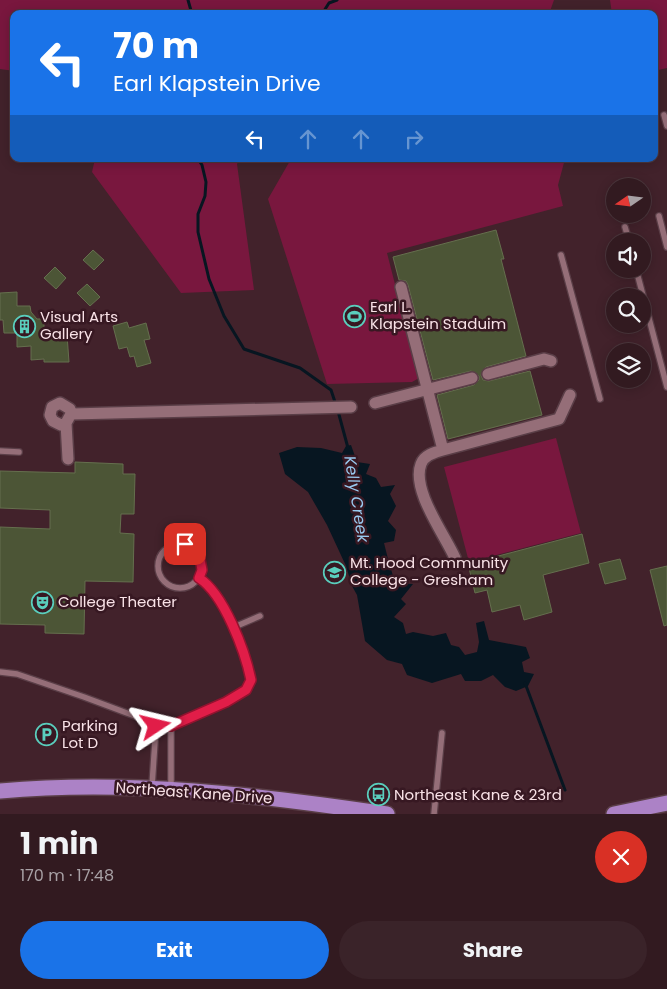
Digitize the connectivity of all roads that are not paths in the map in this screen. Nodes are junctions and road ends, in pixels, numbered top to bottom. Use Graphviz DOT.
graph roads {
  1 [pos="664,115"];
  2 [pos="667,126"];
  3 [pos="659,216"];
  4 [pos="625,227"];
  5 [pos="627,233"];
  6 [pos="667,248"];
  7 [pos="562,255"];
  8 [pos="638,278"];
  9 [pos="400,288"];
  10 [pos="551,361"];
  11 [pos="488,374"];
  12 [pos="472,378"];
  13 [pos="667,387"];
  14 [pos="427,389"];
  15 [pos="570,395"];
  16 [pos="600,399"];
  17 [pos="375,403"];
  18 [pos="351,408"];
  19 [pos="443,450"];
  20 [pos="0,451"];
  21 [pos="19,452"];
  22 [pos="68,459"];
  23 [pos="456,558"];
  24 [pos="199,578"];
  25 [pos="260,616"];
  26 [pos="232,628"];
  27 [pos="0,672"];
  28 [pos="156,726"];
  29 [pos="171,726"];
  30 [pos="442,733"];
  31 [pos="152,788"];
  32 [pos="171,789"];
  33 [pos="0,790"];
  34 [pos="667,803"];
  35 [pos="387,814"];
  36 [pos="434,814"];
  37 [pos="614,814"];
  1 -- 2 [label="lane"];
  3 -- 6 [label="lane"];
  4 -- 5 [label="lane"];
  7 -- 16 [label="lane"];
  8 -- 13 [label="lane"];
  9 -- 14 [label="street"];
  10 -- 11 [label="street"];
  12 -- 14 [label="street"];
  14 -- 17 [label="street"];
  14 -- 19 [label="street"];
  15 -- 19 [label="street"];
  18 -- 22 [label="street"];
  19 -- 23 [label="street"];
  20 -- 21 [label="lane"];
  24 -- 24 [label="lane"];
  24 -- 26 [label="lane"];
  25 -- 26 [label="lane"];
  26 -- 29 [label="lane"];
  27 -- 28 [label="lane"];
  28 -- 29 [label="lane"];
  28 -- 31 [label="lane"];
  29 -- 32 [label="lane"];
  30 -- 36 [label="lane"];
  31 -- 32 [label="main road, Northeast Kane Drive"];
  31 -- 33 [label="main road, Northeast Kane Drive"];
  32 -- 35 [label="main road, Northeast Kane Drive"];
  34 -- 37 [label="main road"];
}
